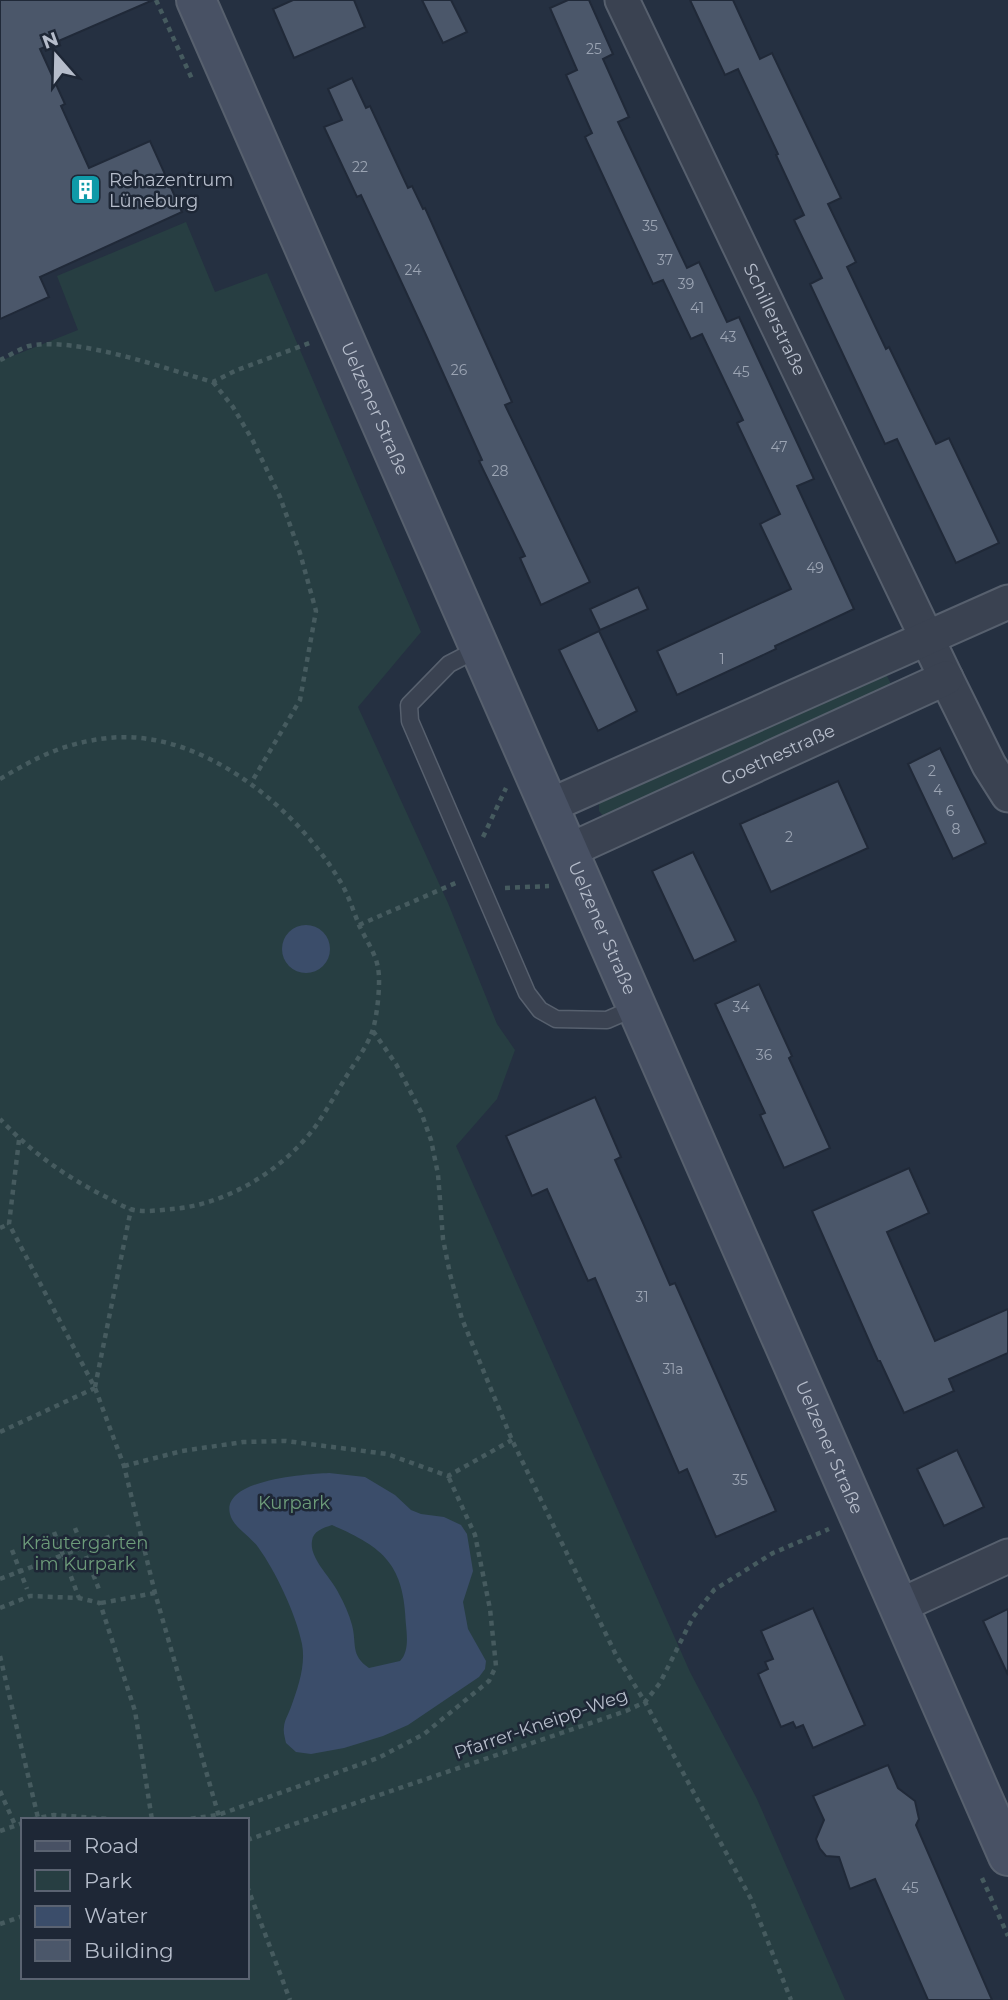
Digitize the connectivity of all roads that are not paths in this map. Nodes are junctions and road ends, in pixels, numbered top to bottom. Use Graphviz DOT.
graph roads {
  1 [pos="196,0"];
  2 [pos="622,0"];
  3 [pos="1008,602"];
  4 [pos="927,637"];
  5 [pos="480,648"];
  6 [pos="946,678"];
  7 [pos="542,791"];
  8 [pos="1008,795"];
  9 [pos="573,862"];
  10 [pos="637,1007"];
  11 [pos="1008,1556"];
  12 [pos="899,1606"];
  13 [pos="1008,1856"];
  1 -- 5 [label="street, Uelzener Straße"];
  2 -- 4 [label="street, Schillerstraße"];
  3 -- 4 [label="street"];
  4 -- 6 [label="street"];
  4 -- 7 [label="street"];
  5 -- 7 [label="street, Uelzener Straße"];
  5 -- 10 [label="lane"];
  6 -- 8 [label="street"];
  6 -- 9 [label="street, Goethestraße"];
  7 -- 9 [label="street, Uelzener Straße"];
  9 -- 10 [label="street, Uelzener Straße"];
  10 -- 12 [label="street, Uelzener Straße"];
  11 -- 12 [label="street"];
  12 -- 13 [label="street, Uelzener Straße"];
}
